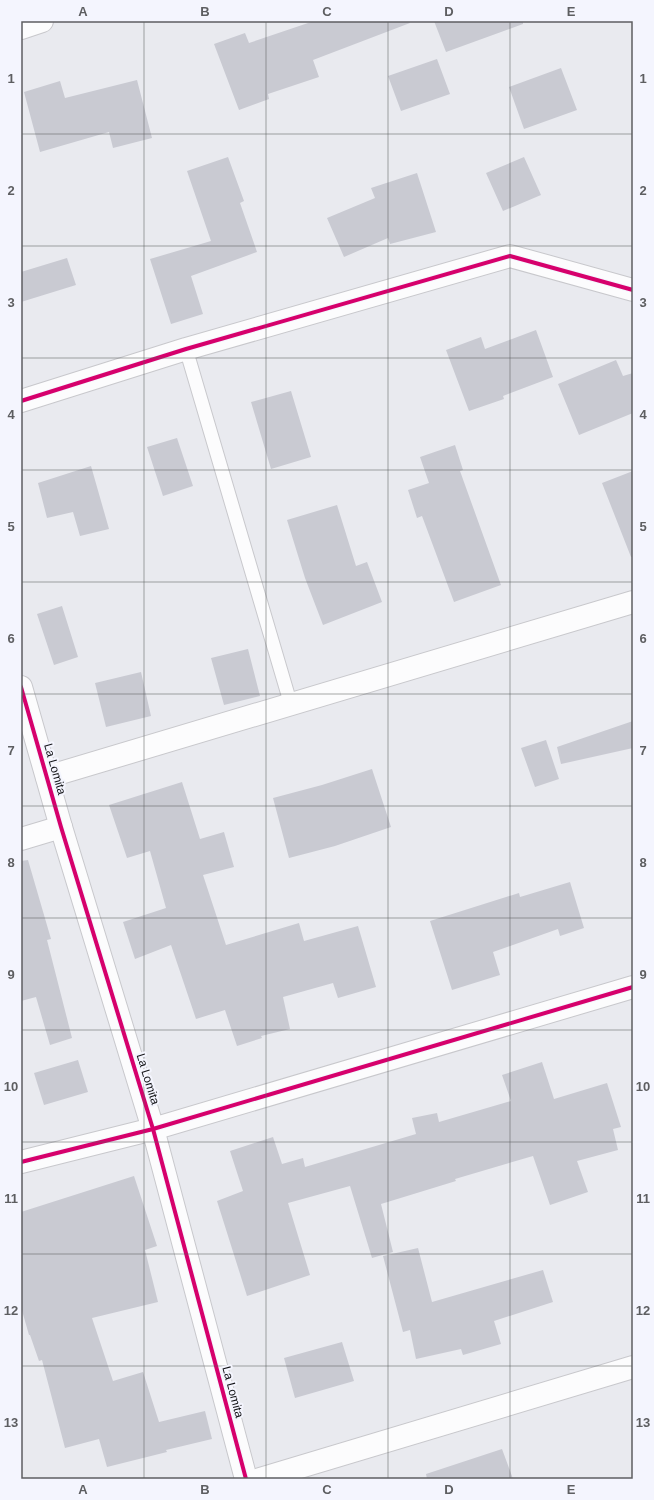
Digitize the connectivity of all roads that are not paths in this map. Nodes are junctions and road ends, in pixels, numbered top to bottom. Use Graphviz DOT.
graph roads {
  1 [pos="42,21"];
  2 [pos="21,28"];
  3 [pos="633,290"];
  4 [pos="186,349"];
  5 [pos="21,401"];
  6 [pos="633,602"];
  7 [pos="21,687"];
  8 [pos="291,705"];
  9 [pos="47,777"];
  10 [pos="61,827"];
  11 [pos="21,839"];
  12 [pos="633,987"];
  13 [pos="153,1129"];
  14 [pos="21,1162"];
  15 [pos="633,1367"];
  16 [pos="246,1479"];
  17 [pos="260,1479"];
  1 -- 2 [label="street"];
  3 -- 4 [label="street"];
  4 -- 5 [label="street"];
  4 -- 8 [label="lane"];
  6 -- 8 [label="street"];
  7 -- 9 [label="street, La Lomita"];
  8 -- 9 [label="street"];
  9 -- 10 [label="street, La Lomita"];
  10 -- 11 [label="street"];
  10 -- 13 [label="street, La Lomita"];
  12 -- 13 [label="street"];
  13 -- 14 [label="street"];
  13 -- 16 [label="street, La Lomita"];
  15 -- 17 [label="street"];
}
